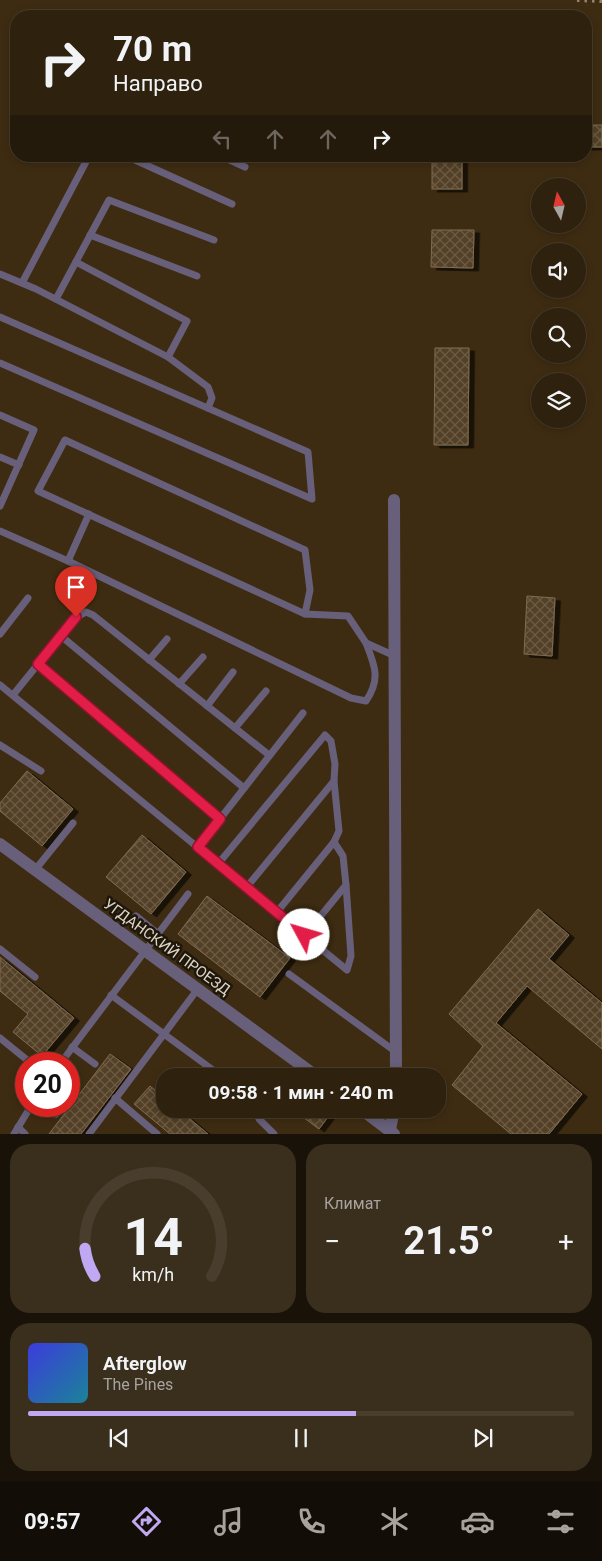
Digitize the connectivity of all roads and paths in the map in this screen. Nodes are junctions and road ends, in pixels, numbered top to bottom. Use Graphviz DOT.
graph roads {
  1 [pos="86,162"];
  2 [pos="139,162"];
  3 [pos="234,162"];
  4 [pos="245,167"];
  5 [pos="232,204"];
  6 [pos="90,236"];
  7 [pos="214,240"];
  8 [pos="76,262"];
  9 [pos="0,274"];
  10 [pos="197,276"];
  11 [pos="22,283"];
  12 [pos="56,299"];
  13 [pos="0,317"];
  14 [pos="168,357"];
  15 [pos="0,363"];
  16 [pos="208,408"];
  17 [pos="0,415"];
  18 [pos="0,457"];
  19 [pos="19,465"];
  20 [pos="394,500"];
  21 [pos="1,502"];
  22 [pos="89,514"];
  23 [pos="0,531"];
  24 [pos="68,561"];
  25 [pos="28,598"];
  26 [pos="305,614"];
  27 [pos="0,634"];
  28 [pos="61,636"];
  29 [pos="167,639"];
  30 [pos="366,643"];
  31 [pos="395,656"];
  32 [pos="203,657"];
  33 [pos="149,660"];
  34 [pos="38,664"];
  35 [pos="233,672"];
  36 [pos="179,684"];
  37 [pos="0,685"];
  38 [pos="266,691"];
  39 [pos="13,695"];
  40 [pos="207,706"];
  41 [pos="302,713"];
  42 [pos="235,728"];
  43 [pos="0,746"];
  44 [pos="269,755"];
  45 [pos="41,772"];
  46 [pos="334,781"];
  47 [pos="244,788"];
  48 [pos="220,819"];
  49 [pos="73,824"];
  50 [pos="334,842"];
  51 [pos="0,844"];
  52 [pos="198,847"];
  53 [pos="218,864"];
  54 [pos="35,870"];
  55 [pos="346,885"];
  56 [pos="246,888"];
  57 [pos="188,894"];
  58 [pos="277,912"];
  59 [pos="136,916"];
  60 [pos="157,933"];
  61 [pos="304,935"];
  62 [pos="0,949"];
  63 [pos="144,950"];
  64 [pos="289,974"];
  65 [pos="35,977"];
  66 [pos="197,990"];
  67 [pos="111,995"];
  68 [pos="164,1034"];
  69 [pos="0,1038"];
  70 [pos="72,1047"];
  71 [pos="17,1052"];
  72 [pos="68,1052"];
  73 [pos="396,1053"];
  74 [pos="95,1064"];
  75 [pos="210,1068"];
  76 [pos="305,1068"];
  77 [pos="396,1068"];
  78 [pos="115,1098"];
  79 [pos="24,1117"];
  80 [pos="258,1118"];
  81 [pos="372,1118"];
  82 [pos="392,1118"];
  83 [pos="16,1130"];
  84 [pos="390,1132"];
  85 [pos="25,1134"];
  86 [pos="89,1134"];
  87 [pos="157,1134"];
  88 [pos="274,1134"];
  1 -- 11 [label="lane"];
  2 -- 5 [label="lane"];
  3 -- 4 [label="lane"];
  6 -- 7 [label="lane"];
  6 -- 8 [label="lane"];
  6 -- 10 [label="lane"];
  8 -- 12 [label="lane"];
  8 -- 14 [label="lane"];
  9 -- 11 [label="lane"];
  11 -- 12 [label="lane"];
  12 -- 14 [label="lane"];
  13 -- 16 [label="lane"];
  14 -- 16 [label="lane"];
  15 -- 16 [label="lane"];
  17 -- 19 [label="lane"];
  18 -- 19 [label="lane"];
  19 -- 21 [label="lane"];
  20 -- 31 [label="street"];
  22 -- 24 [label="lane"];
  22 -- 26 [label="lane"];
  22 -- 26 [label="lane"];
  23 -- 24 [label="lane"];
  24 -- 30 [label="lane"];
  25 -- 27 [label="lane"];
  26 -- 30 [label="lane"];
  28 -- 33 [label="lane"];
  28 -- 34 [label="lane"];
  28 -- 47 [label="lane"];
  29 -- 33 [label="lane"];
  30 -- 31 [label="lane"];
  31 -- 73 [label="street"];
  32 -- 36 [label="lane"];
  33 -- 36 [label="lane"];
  34 -- 39 [label="lane"];
  34 -- 48 [label="lane"];
  35 -- 40 [label="lane"];
  36 -- 40 [label="lane"];
  37 -- 39 [label="lane"];
  38 -- 42 [label="lane"];
  39 -- 52 [label="lane"];
  40 -- 42 [label="lane"];
  41 -- 44 [label="lane"];
  42 -- 44 [label="lane"];
  43 -- 45 [label="lane"];
  44 -- 47 [label="lane"];
  46 -- 50 [label="lane"];
  46 -- 53 [label="lane"];
  46 -- 56 [label="lane"];
  47 -- 48 [label="lane"];
  48 -- 52 [label="lane"];
  49 -- 54 [label="lane"];
  50 -- 55 [label="lane"];
  50 -- 58 [label="lane"];
  51 -- 54 [label="street, УГДАНСКИЙ ПРОЕЗД"];
  52 -- 53 [label="lane"];
  53 -- 56 [label="lane"];
  54 -- 63 [label="street, УГДАНСКИЙ ПРОЕЗД"];
  55 -- 61 [label="lane"];
  55 -- 61 [label="lane"];
  56 -- 58 [label="lane"];
  57 -- 60 [label="lane"];
  58 -- 61 [label="lane"];
  59 -- 60 [label="lane"];
  60 -- 63 [label="lane"];
  62 -- 65 [label="lane"];
  63 -- 66 [label="street, УГДАНСКИЙ ПРОЕЗД"];
  63 -- 67 [label="lane"];
  64 -- 73 [label="lane"];
  66 -- 68 [label="lane"];
  66 -- 76 [label="street, УГДАНСКИЙ ПРОЕЗД"];
  67 -- 68 [label="lane"];
  67 -- 70 [label="lane"];
  68 -- 75 [label="lane"];
  68 -- 78 [label="lane"];
  69 -- 71 [label="lane"];
  70 -- 72 [label="lane"];
  70 -- 74 [label="lane"];
  73 -- 77 [label="street"];
  78 -- 86 [label="lane"];
  78 -- 87 [label="lane"];
  79 -- 83 [label="lane"];
  80 -- 88 [label="lane"];
  81 -- 84 [label="street"];
  82 -- 84 [label="street"];
  83 -- 85 [label="lane"];
}
